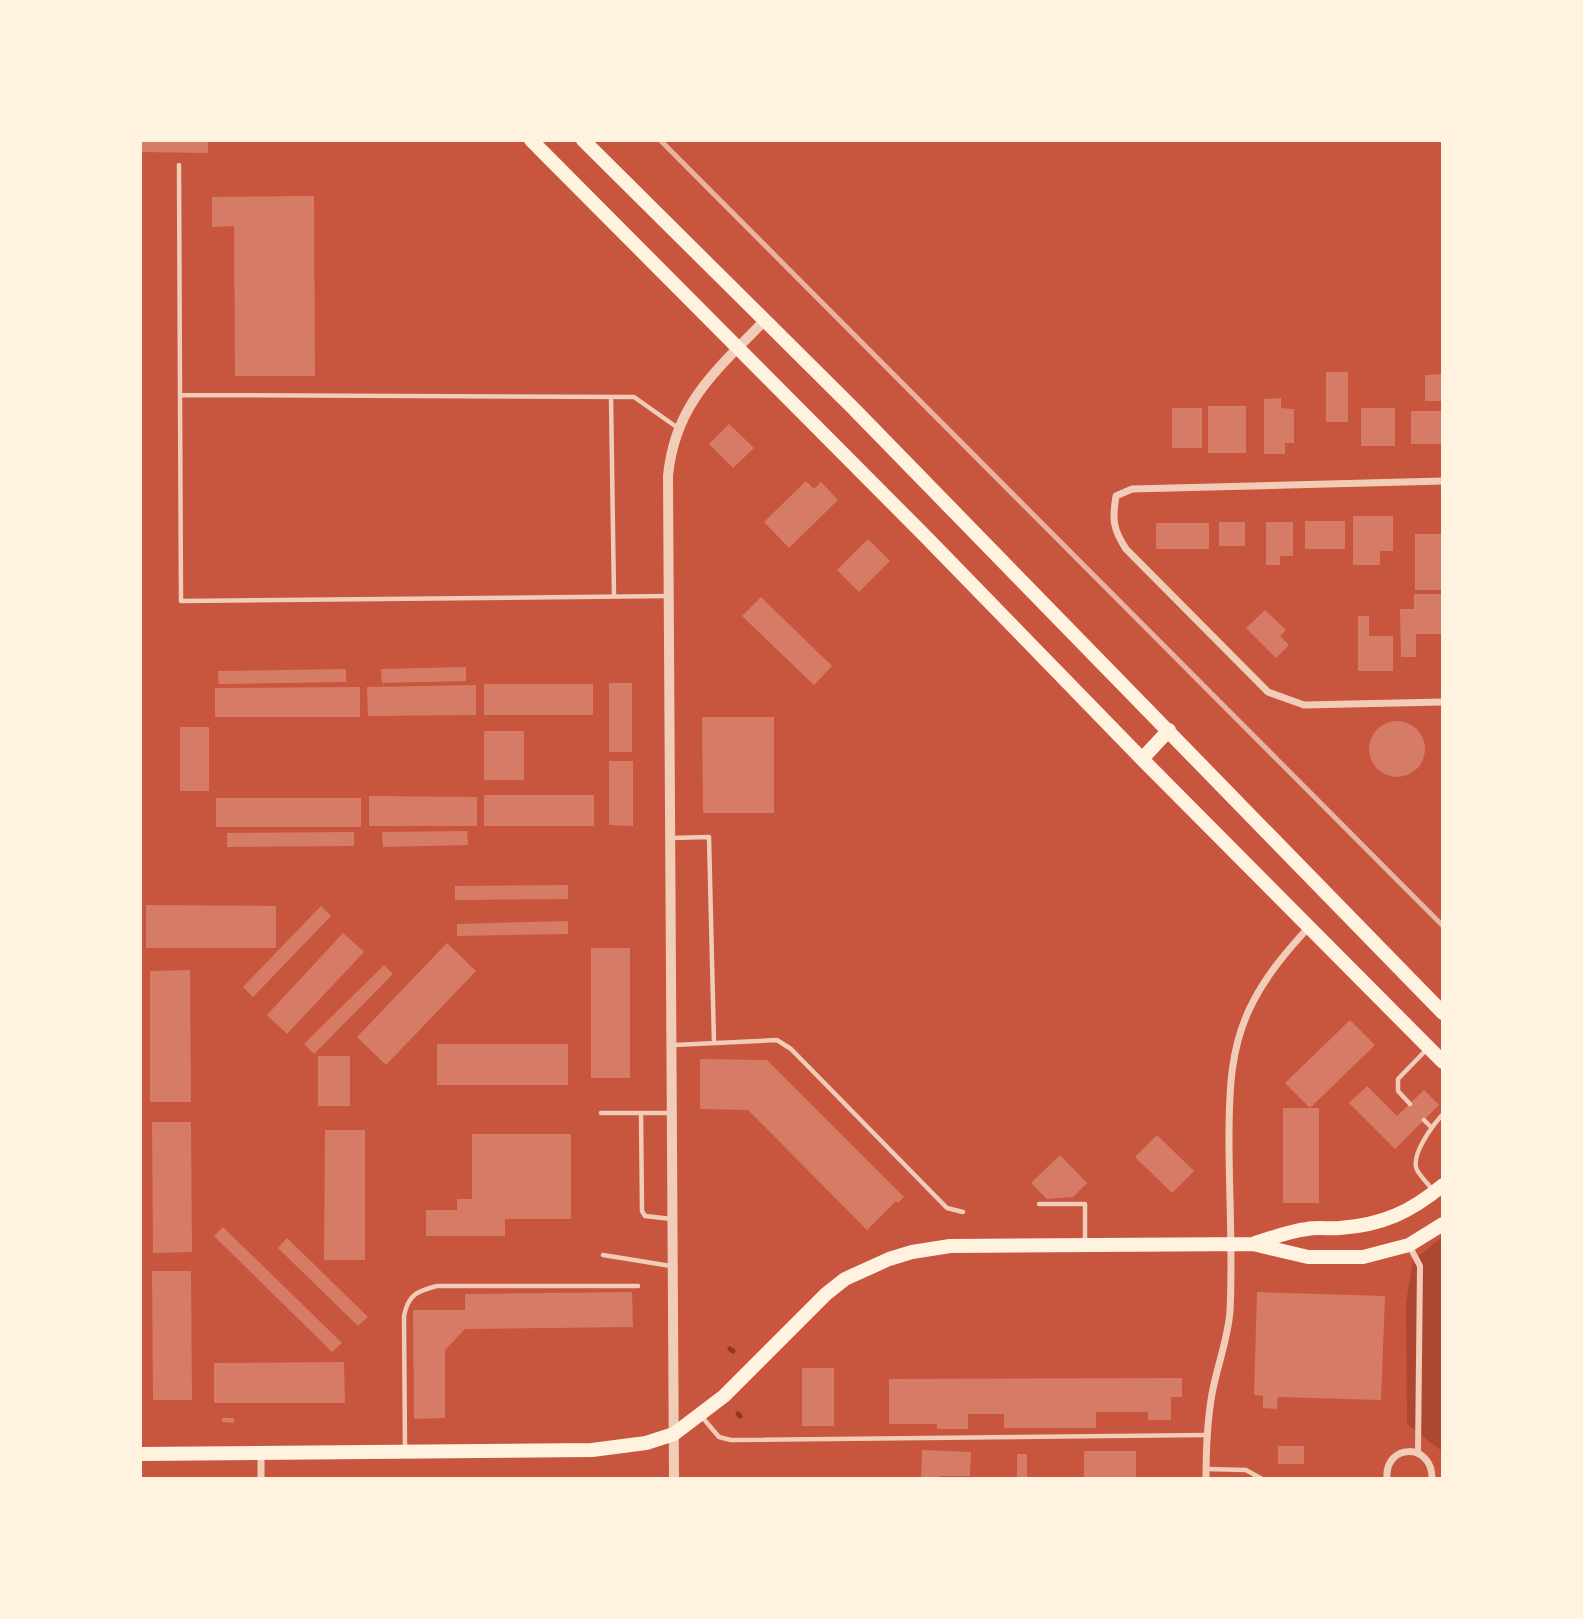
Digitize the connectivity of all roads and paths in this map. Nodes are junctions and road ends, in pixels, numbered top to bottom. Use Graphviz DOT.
graph roads {
  1 [pos="531,140"];
  2 [pos="583,140"];
  3 [pos="179,165"];
  4 [pos="765,320"];
  5 [pos="738,348"];
  6 [pos="180,394"];
  7 [pos="611,398"];
  8 [pos="678,429"];
  9 [pos="1443,481"];
  10 [pos="614,596"];
  11 [pos="670,596"];
  12 [pos="1443,702"];
  13 [pos="1170,730"];
  14 [pos="1142,759"];
  15 [pos="671,838"];
  16 [pos="1308,928"];
  17 [pos="1443,1013"];
  18 [pos="714,1043"];
  19 [pos="672,1045"];
  20 [pos="1428,1047"];
  21 [pos="1443,1062"];
  22 [pos="1410,1104"];
  23 [pos="601,1113"];
  24 [pos="641,1113"];
  25 [pos="672,1113"];
  26 [pos="1443,1114"];
  27 [pos="1424,1119"];
  28 [pos="1431,1127"];
  29 [pos="1439,1188"];
  30 [pos="1039,1204"];
  31 [pos="963,1212"];
  32 [pos="673,1219"];
  33 [pos="1443,1224"];
  34 [pos="1230,1244"];
  35 [pos="1253,1244"];
  36 [pos="1085,1245"];
  37 [pos="1409,1245"];
  38 [pos="603,1255"];
  39 [pos="673,1267"];
  40 [pos="638,1286"];
  41 [pos="701,1416"];
  42 [pos="674,1434"];
  43 [pos="1206,1435"];
  44 [pos="405,1452"];
  45 [pos="261,1453"];
  46 [pos="1418,1453"];
  47 [pos="140,1454"];
  48 [pos="1206,1469"];
  49 [pos="261,1479"];
  50 [pos="674,1479"];
  51 [pos="1206,1479"];
  52 [pos="1262,1479"];
  53 [pos="1387,1479"];
  54 [pos="1432,1479"];
  1 -- 5 [label="main road"];
  2 -- 4 [label="main road"];
  3 -- 6 [label="lane"];
  4 -- 5 [label="street"];
  4 -- 13 [label="main road"];
  5 -- 8 [label="street"];
  5 -- 14 [label="main road"];
  6 -- 7 [label="lane"];
  6 -- 10 [label="lane"];
  7 -- 8 [label="lane"];
  7 -- 10 [label="lane"];
  8 -- 11 [label="street"];
  9 -- 12 [label="street"];
  10 -- 11 [label="lane"];
  11 -- 15 [label="street"];
  13 -- 14 [label="main road"];
  13 -- 17 [label="main road"];
  14 -- 16 [label="main road"];
  15 -- 18 [label="lane"];
  15 -- 19 [label="street"];
  16 -- 20 [label="main road"];
  16 -- 34 [label="street"];
  18 -- 19 [label="lane"];
  18 -- 31 [label="lane"];
  19 -- 25 [label="street"];
  20 -- 21 [label="main road"];
  20 -- 22 [label="lane"];
  23 -- 24 [label="lane"];
  24 -- 25 [label="lane"];
  24 -- 32 [label="lane"];
  25 -- 32 [label="street"];
  26 -- 28 [label="lane"];
  27 -- 28 [label="lane"];
  28 -- 29 [label="lane"];
  29 -- 35 [label="main road"];
  30 -- 36 [label="lane"];
  32 -- 39 [label="street"];
  33 -- 37 [label="main road"];
  34 -- 35 [label="main road"];
  34 -- 36 [label="main road"];
  34 -- 43 [label="street"];
  35 -- 37 [label="main road"];
  36 -- 41 [label="main road"];
  37 -- 46 [label="street"];
  38 -- 39 [label="lane"];
  39 -- 42 [label="street"];
  40 -- 44 [label="lane"];
  41 -- 42 [label="main road"];
  41 -- 43 [label="lane"];
  42 -- 44 [label="main road"];
  42 -- 50 [label="street"];
  43 -- 48 [label="street"];
  44 -- 45 [label="main road"];
  45 -- 47 [label="main road"];
  45 -- 49 [label="street"];
  46 -- 53 [label="street"];
  46 -- 54 [label="street"];
  48 -- 51 [label="street"];
  48 -- 52 [label="lane"];
}
